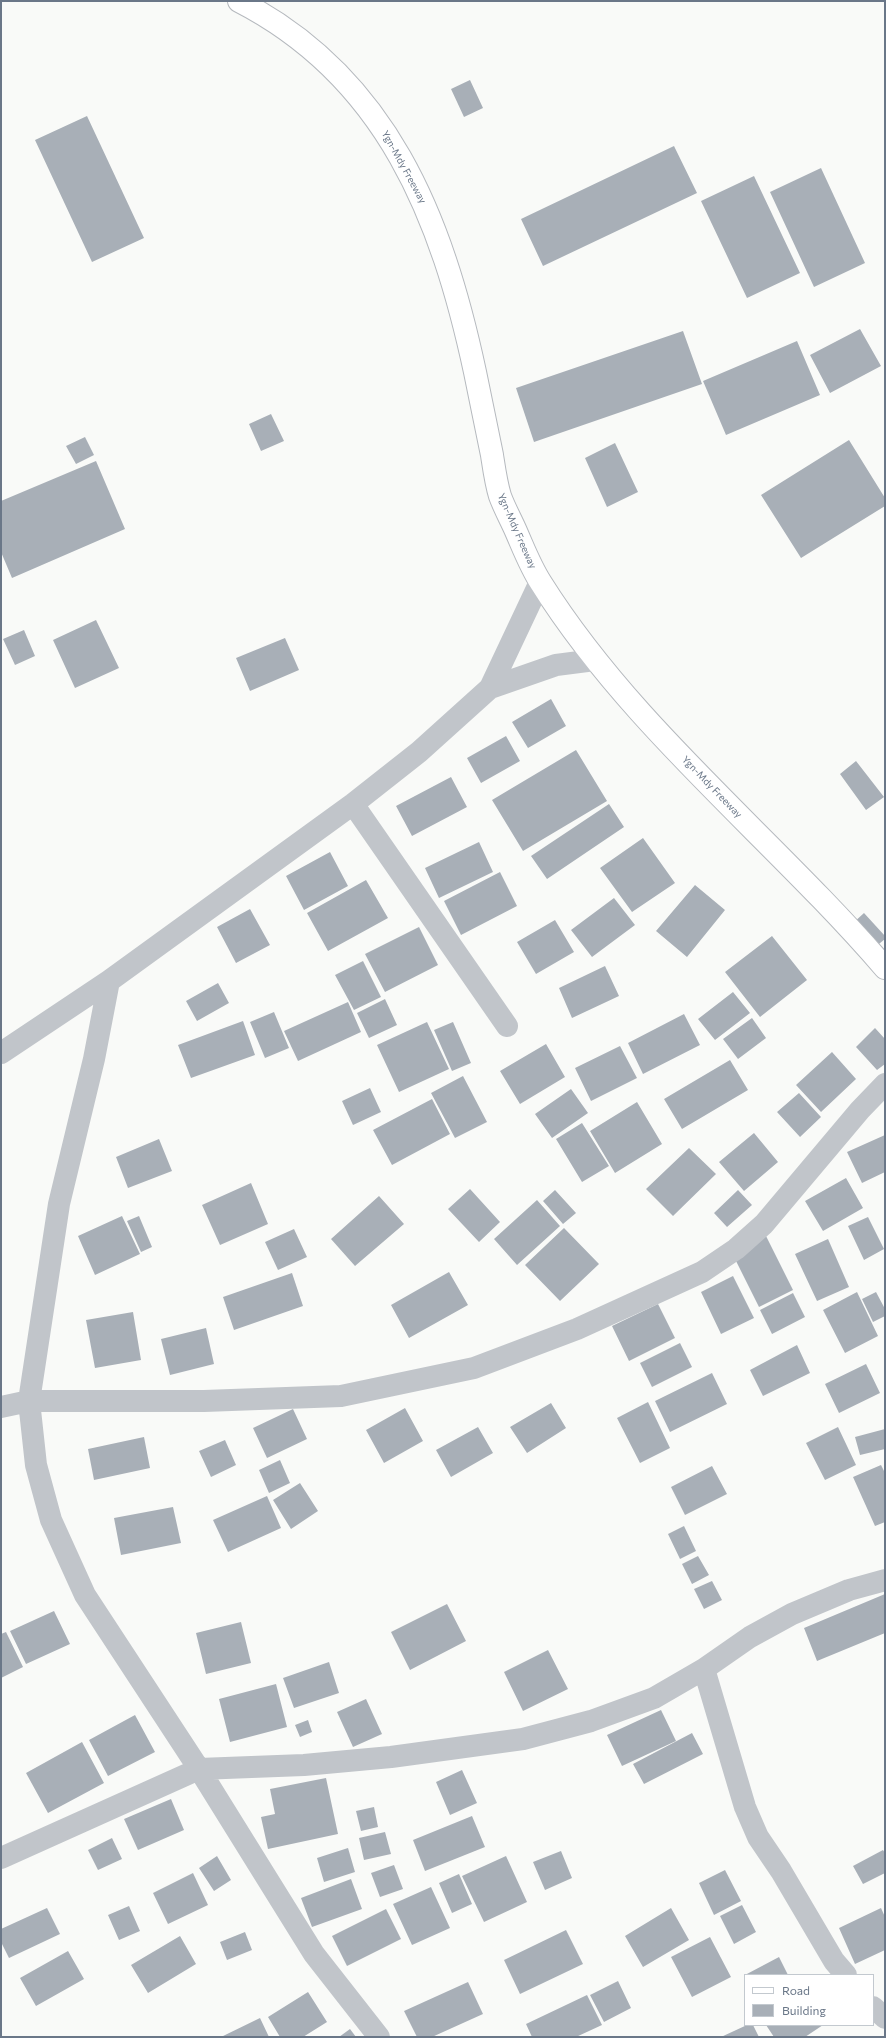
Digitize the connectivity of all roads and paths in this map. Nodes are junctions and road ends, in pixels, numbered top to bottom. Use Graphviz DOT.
graph roads {
  1 [pos="239,1"];
  2 [pos="540,582"];
  3 [pos="595,660"];
  4 [pos="490,688"];
  5 [pos="353,804"];
  6 [pos="885,968"];
  7 [pos="109,981"];
  8 [pos="507,1026"];
  9 [pos="1,1053"];
  10 [pos="885,1084"];
  11 [pos="28,1401"];
  12 [pos="1,1407"];
  13 [pos="885,1580"];
  14 [pos="704,1669"];
  15 [pos="199,1769"];
  16 [pos="1,1858"];
  17 [pos="845,1974"];
  18 [pos="874,2007"];
  19 [pos="885,2018"];
  20 [pos="379,2037"];
  1 -- 2 [label="main road, Ygn-Mdy Freeway"];
  2 -- 3 [label="main road, Ygn-Mdy Freeway"];
  2 -- 4 [label="street"];
  3 -- 4 [label="street"];
  3 -- 6 [label="main road, Ygn-Mdy Freeway"];
  4 -- 5 [label="street"];
  5 -- 7 [label="street"];
  5 -- 8 [label="street"];
  7 -- 9 [label="street"];
  7 -- 11 [label="street"];
  10 -- 11 [label="street"];
  11 -- 12 [label="street"];
  11 -- 15 [label="street"];
  13 -- 14 [label="street"];
  14 -- 15 [label="street"];
  14 -- 17 [label="street"];
  15 -- 16 [label="street"];
  15 -- 20 [label="street"];
  18 -- 19 [label="street"];
}
